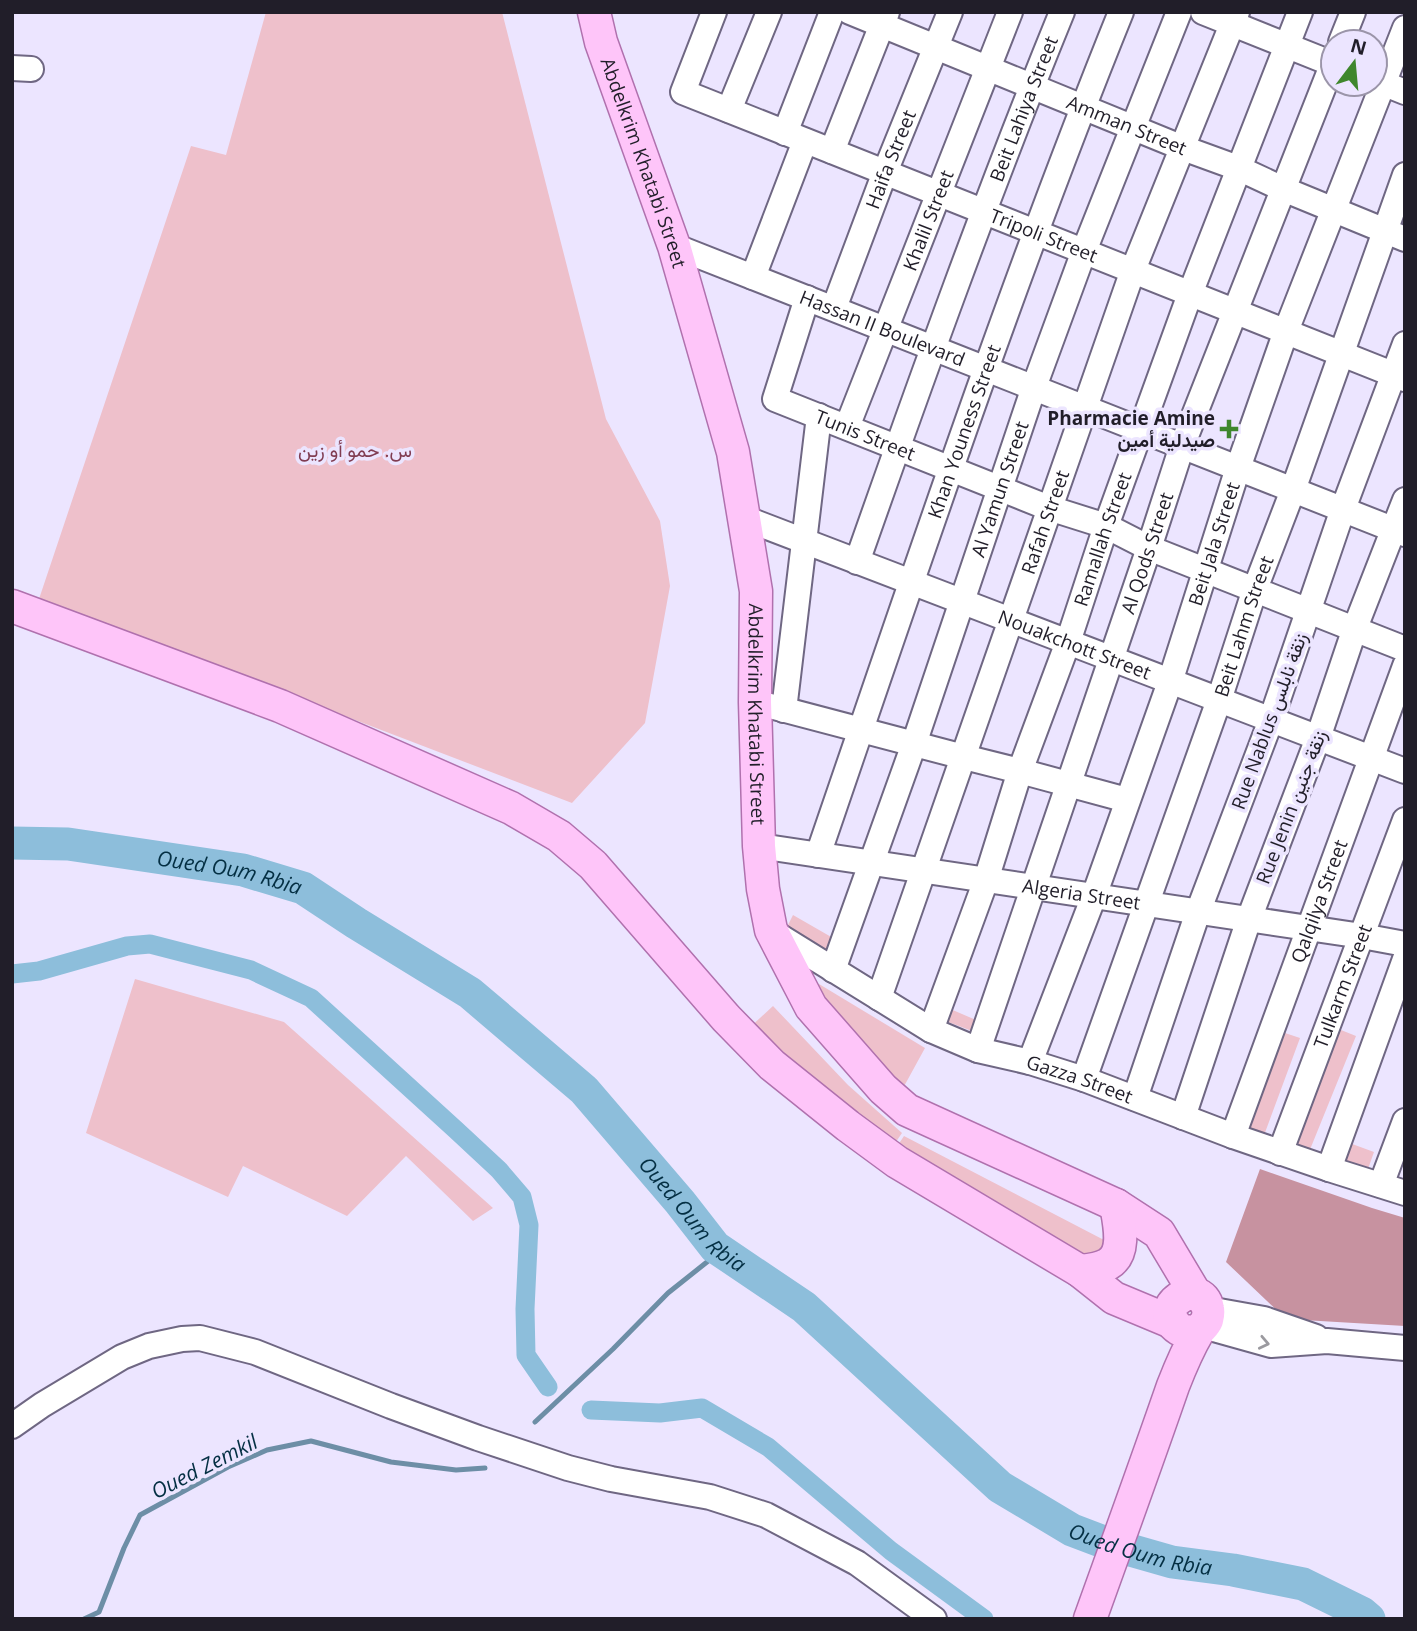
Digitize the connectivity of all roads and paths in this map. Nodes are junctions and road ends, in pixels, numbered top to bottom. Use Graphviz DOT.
graph roads {
  1 [pos="583,12"];
  2 [pos="714,12"];
  3 [pos="769,12"];
  4 [pos="832,12"];
  5 [pos="850,12"];
  6 [pos="950,12"];
  7 [pos="1010,12"];
  8 [pos="1062,12"];
  9 [pos="1121,12"];
  10 [pos="1179,12"];
  11 [pos="1203,12"];
  12 [pos="1300,12"];
  13 [pos="1235,18"];
  14 [pos="885,19"];
  15 [pos="598,27"];
  16 [pos="1405,28"];
  17 [pos="1287,46"];
  18 [pos="936,47"];
  19 [pos="1319,58"];
  20 [pos="988,68"];
  21 [pos="1389,79"];
  22 [pos="1032,86"];
  23 [pos="1319,98"];
  24 [pos="1382,98"];
  25 [pos="1082,107"];
  26 [pos="729,110"];
  27 [pos="1132,127"];
  28 [pos="795,137"];
  29 [pos="1182,148"];
  30 [pos="832,151"];
  31 [pos="1238,168"];
  32 [pos="885,172"];
  33 [pos="1405,175"];
  34 [pos="1283,189"];
  35 [pos="939,194"];
  36 [pos="1335,210"];
  37 [pos="983,211"];
  38 [pos="1035,231"];
  39 [pos="1394,234"];
  40 [pos="674,246"];
  41 [pos="1084,251"];
  42 [pos="1133,270"];
  43 [pos="753,277"];
  44 [pos="1190,294"];
  45 [pos="807,298"];
  46 [pos="834,308"];
  47 [pos="1234,310"];
  48 [pos="886,329"];
  49 [pos="1286,331"];
  50 [pos="1405,344"];
  51 [pos="933,347"];
  52 [pos="1342,353"];
  53 [pos="986,368"];
  54 [pos="1399,376"];
  55 [pos="1034,387"];
  56 [pos="1085,407"];
  57 [pos="819,416"];
  58 [pos="847,427"];
  59 [pos="1141,431"];
  60 [pos="1182,446"];
  61 [pos="897,447"];
  62 [pos="950,468"];
  63 [pos="1238,468"];
  64 [pos="999,488"];
  65 [pos="1293,489"];
  66 [pos="1405,500"];
  67 [pos="1049,508"];
  68 [pos="1343,509"];
  69 [pos="744,518"];
  70 [pos="1106,526"];
  71 [pos="1399,531"];
  72 [pos="803,541"];
  73 [pos="1149,548"];
  74 [pos="857,562"];
  75 [pos="1207,570"];
  76 [pos="912,583"];
  77 [pos="1255,589"];
  78 [pos="961,601"];
  79 [pos="12,606"];
  80 [pos="1309,611"];
  81 [pos="1011,620"];
  82 [pos="1355,628"];
  83 [pos="1068,642"];
  84 [pos="1405,649"];
  85 [pos="1111,659"];
  86 [pos="1405,666"];
  87 [pos="1170,682"];
  88 [pos="1219,700"];
  89 [pos="770,706"];
  90 [pos="1271,720"];
  91 [pos="861,730"];
  92 [pos="1318,738"];
  93 [pos="914,744"];
  94 [pos="964,757"];
  95 [pos="1371,758"];
  96 [pos="1020,771"];
  97 [pos="1405,771"];
  98 [pos="1067,785"];
  99 [pos="1127,800"];
  100 [pos="1405,820"];
  101 [pos="758,846"];
  102 [pos="818,855"];
  103 [pos="871,863"];
  104 [pos="924,871"];
  105 [pos="986,880"];
  106 [pos="1033,887"];
  107 [pos="1094,896"];
  108 [pos="1146,904"];
  109 [pos="1198,912"];
  110 [pos="1249,919"];
  111 [pos="1308,928"];
  112 [pos="771,930"];
  113 [pos="1362,936"];
  114 [pos="1405,944"];
  115 [pos="1405,959"];
  116 [pos="833,970"];
  117 [pos="879,998"];
  118 [pos="930,1030"];
  119 [pos="978,1050"];
  120 [pos="1030,1062"];
  121 [pos="1084,1080"];
  122 [pos="1135,1098"];
  123 [pos="1183,1116"];
  124 [pos="1405,1122"];
  125 [pos="1233,1136"];
  126 [pos="1280,1153"];
  127 [pos="1329,1170"];
  128 [pos="1381,1185"];
  129 [pos="1405,1193"];
  130 [pos="1125,1212"];
  131 [pos="1082,1273"];
  132 [pos="1189,1314"];
  133 [pos="1405,1348"];
  134 [pos="12,1426"];
  135 [pos="934,1619"];
  136 [pos="1090,1619"];
  1 -- 15 [label="main road, Abdelkrim Khatabi Street"];
  2 -- 26 [label="street, Tripoli Street"];
  3 -- 26 [label="street"];
  4 -- 28 [label="street"];
  5 -- 14 [label="street, Amman Street"];
  6 -- 18 [label="street, Haifa Street"];
  7 -- 20 [label="street, Khalil Street"];
  8 -- 22 [label="street, Beit Lahiya Street"];
  9 -- 25 [label="street, Khan Youness Street"];
  10 -- 27 [label="street, Al Yamun Street"];
  11 -- 13 [label="street"];
  12 -- 17 [label="street, Ramallah Street"];
  13 -- 17 [label="street"];
  13 -- 29 [label="street, Rafah Street"];
  14 -- 18 [label="street, Amman Street"];
  14 -- 30 [label="street"];
  15 -- 40 [label="main road, Abdelkrim Khatabi Street"];
  16 -- 21 [label="street, Beit Jala Street"];
  17 -- 19 [label="street"];
  17 -- 31 [label="street, Ramallah Street"];
  18 -- 20 [label="street, Amman Street"];
  18 -- 32 [label="street, Haifa Street"];
  20 -- 22 [label="street, Amman Street"];
  20 -- 35 [label="street, Khalil Street"];
  22 -- 25 [label="street, Amman Street"];
  22 -- 37 [label="street, Beit Lahiya Street"];
  23 -- 34 [label="street, Al Qods Street"];
  24 -- 36 [label="street, Beit Jala Street"];
  25 -- 27 [label="street, Amman Street"];
  25 -- 38 [label="street, Khan Youness Street"];
  26 -- 28 [label="street, Tripoli Street"];
  27 -- 29 [label="street, Amman Street"];
  27 -- 41 [label="street, Al Yamun Street"];
  28 -- 30 [label="street, Tripoli Street"];
  28 -- 43 [label="street"];
  29 -- 31 [label="street, Amman Street"];
  29 -- 42 [label="street, Rafah Street"];
  30 -- 32 [label="street, Tripoli Street"];
  31 -- 34 [label="street, Amman Street"];
  31 -- 44 [label="street, Ramallah Street"];
  32 -- 35 [label="street, Tripoli Street"];
  32 -- 46 [label="street, Haifa Street"];
  33 -- 39 [label="street, Beit Lahm Street"];
  34 -- 36 [label="street, Amman Street"];
  34 -- 47 [label="street, Al Qods Street"];
  35 -- 37 [label="street, Tripoli Street"];
  35 -- 48 [label="street, Khalil Street"];
  36 -- 39 [label="street, Amman Street"];
  36 -- 49 [label="street, Beit Jala Street"];
  37 -- 38 [label="street, Tripoli Street"];
  37 -- 51 [label="street, Beit Lahiya Street"];
  38 -- 41 [label="street, Tripoli Street"];
  38 -- 53 [label="street, Khan Youness Street"];
  39 -- 52 [label="street, Beit Lahm Street"];
  40 -- 43 [label="street, Hassan II Boulevard"];
  40 -- 69 [label="main road, Abdelkrim Khatabi Street"];
  41 -- 42 [label="street, Tripoli Street"];
  41 -- 55 [label="street, Al Yamun Street"];
  42 -- 44 [label="street, Tripoli Street"];
  42 -- 56 [label="street, Rafah Street"];
  43 -- 45 [label="street, Hassan II Boulevard"];
  44 -- 47 [label="street, Tripoli Street"];
  44 -- 59 [label="street, Ramallah Street"];
  45 -- 46 [label="street, Hassan II Boulevard"];
  45 -- 57 [label="street, Tunis Street"];
  46 -- 48 [label="street, Hassan II Boulevard"];
  47 -- 49 [label="street, Tripoli Street"];
  47 -- 60 [label="street, Al Qods Street"];
  48 -- 51 [label="street, Hassan II Boulevard"];
  48 -- 58 [label="street, Khalil Street"];
  49 -- 52 [label="street, Tripoli Street"];
  49 -- 63 [label="street, Beit Jala Street"];
  50 -- 54 [label="street, Rue Nablus زنقة نابلس"];
  51 -- 53 [label="street, Hassan II Boulevard"];
  51 -- 61 [label="street, Beit Lahiya Street"];
  52 -- 54 [label="street, Tripoli Street"];
  52 -- 65 [label="street, Beit Lahm Street"];
  53 -- 55 [label="street, Hassan II Boulevard"];
  53 -- 62 [label="street, Khan Youness Street"];
  54 -- 68 [label="street, Rue Nablus زنقة نابلس"];
  55 -- 56 [label="street, Hassan II Boulevard"];
  55 -- 64 [label="street, Al Yamun Street"];
  56 -- 59 [label="street, Hassan II Boulevard"];
  56 -- 67 [label="street, Rafah Street"];
  57 -- 58 [label="street, Tunis Street"];
  57 -- 72 [label="street"];
  58 -- 61 [label="street, Tunis Street"];
  59 -- 60 [label="street, Hassan II Boulevard"];
  59 -- 70 [label="street, Ramallah Street"];
  60 -- 63 [label="street, Hassan II Boulevard"];
  60 -- 73 [label="street, Al Qods Street"];
  61 -- 62 [label="street, Tunis Street"];
  61 -- 74 [label="street, Beit Lahiya Street"];
  62 -- 64 [label="street, Tunis Street"];
  62 -- 76 [label="street, Khan Youness Street"];
  63 -- 65 [label="street, Hassan II Boulevard"];
  63 -- 75 [label="street, Beit Jala Street"];
  64 -- 67 [label="street, Tunis Street"];
  64 -- 78 [label="street, Al Yamun Street"];
  65 -- 68 [label="street, Hassan II Boulevard"];
  65 -- 77 [label="street, Beit Lahm Street"];
  66 -- 71 [label="street, Rue Jenin زنقة جنين"];
  67 -- 70 [label="street, Tunis Street"];
  67 -- 81 [label="street, Rafah Street"];
  68 -- 71 [label="street, Hassan II Boulevard"];
  68 -- 80 [label="street, Rue Nablus زنقة نابلس"];
  69 -- 72 [label="street, Nouakchott Street"];
  69 -- 89 [label="main road, Abdelkrim Khatabi Street"];
  70 -- 73 [label="street, Tunis Street"];
  70 -- 83 [label="street, Ramallah Street"];
  71 -- 82 [label="street, Rue Jenin زنقة جنين"];
  72 -- 74 [label="street, Nouakchott Street"];
  72 -- 89 [label="street"];
  73 -- 75 [label="street, Tunis Street"];
  73 -- 85 [label="street, Al Qods Street"];
  74 -- 76 [label="street, Nouakchott Street"];
  75 -- 77 [label="street, Tunis Street"];
  75 -- 87 [label="street, Beit Jala Street"];
  76 -- 78 [label="street, Nouakchott Street"];
  76 -- 91 [label="street, Khan Youness Street"];
  77 -- 80 [label="street, Tunis Street"];
  77 -- 88 [label="street, Beit Lahm Street"];
  78 -- 81 [label="street, Nouakchott Street"];
  78 -- 93 [label="street, Al Yamun Street"];
  79 -- 131 [label="main road"];
  80 -- 82 [label="street, Tunis Street"];
  80 -- 90 [label="street, Rue Nablus زنقة نابلس"];
  81 -- 83 [label="street, Nouakchott Street"];
  81 -- 94 [label="street, Rafah Street"];
  82 -- 84 [label="street, Tunis Street"];
  82 -- 92 [label="street, Rue Jenin زنقة جنين"];
  83 -- 85 [label="street, Nouakchott Street"];
  83 -- 96 [label="street, Ramallah Street"];
  85 -- 87 [label="street, Nouakchott Street"];
  85 -- 98 [label="street, Al Qods Street"];
  86 -- 95 [label="street, Qalqilya Street"];
  87 -- 88 [label="street, Nouakchott Street"];
  87 -- 99 [label="street, Beit Jala Street"];
  88 -- 90 [label="street, Nouakchott Street"];
  88 -- 108 [label="street, Beit Lahm Street"];
  89 -- 91 [label="street"];
  89 -- 101 [label="main road, Abdelkrim Khatabi Street"];
  90 -- 92 [label="street, Nouakchott Street"];
  90 -- 109 [label="street, Rue Nablus زنقة نابلس"];
  91 -- 93 [label="street"];
  91 -- 102 [label="street, Khan Youness Street"];
  92 -- 95 [label="street, Nouakchott Street"];
  92 -- 110 [label="street, Rue Jenin زنقة جنين"];
  93 -- 94 [label="street"];
  93 -- 103 [label="street, Al Yamun Street"];
  94 -- 96 [label="street"];
  94 -- 104 [label="street, Rafah Street"];
  95 -- 97 [label="street, Nouakchott Street"];
  95 -- 111 [label="street, Qalqilya Street"];
  96 -- 98 [label="street"];
  96 -- 105 [label="street, Ramallah Street"];
  98 -- 99 [label="street"];
  98 -- 106 [label="street, Al Qods Street"];
  99 -- 107 [label="street, Beit Jala Street"];
  100 -- 113 [label="street, Tulkarm Street"];
  101 -- 102 [label="street, Algeria Street"];
  101 -- 112 [label="main road, Abdelkrim Khatabi Street"];
  102 -- 103 [label="street, Algeria Street"];
  103 -- 104 [label="street, Algeria Street"];
  103 -- 116 [label="street, Al Yamun Street"];
  104 -- 105 [label="street, Algeria Street"];
  104 -- 117 [label="street, Rafah Street"];
  105 -- 106 [label="street, Algeria Street"];
  105 -- 118 [label="street, Ramallah Street"];
  106 -- 107 [label="street, Algeria Street"];
  106 -- 119 [label="street, Al Qods Street"];
  107 -- 108 [label="street, Algeria Street"];
  107 -- 120 [label="street, Beit Jala Street"];
  108 -- 109 [label="street, Algeria Street"];
  108 -- 121 [label="street, Beit Lahm Street"];
  109 -- 110 [label="street, Algeria Street"];
  109 -- 122 [label="street, Rue Nablus زنقة نابلس"];
  110 -- 111 [label="street, Algeria Street"];
  110 -- 123 [label="street, Rue Jenin زنقة جنين"];
  111 -- 113 [label="street, Algeria Street"];
  111 -- 125 [label="street, Qalqilya Street"];
  112 -- 116 [label="street, Gazza Street"];
  112 -- 130 [label="main road, Abdelkrim Khatabi Street"];
  113 -- 114 [label="street, Algeria Street"];
  113 -- 126 [label="street, Tulkarm Street"];
  115 -- 127 [label="street"];
  116 -- 117 [label="street, Gazza Street"];
  117 -- 118 [label="street, Gazza Street"];
  118 -- 119 [label="street, Gazza Street"];
  119 -- 120 [label="street, Gazza Street"];
  120 -- 121 [label="street, Gazza Street"];
  121 -- 122 [label="street, Gazza Street"];
  122 -- 123 [label="street, Gazza Street"];
  123 -- 125 [label="street, Gazza Street"];
  124 -- 128 [label="street"];
  125 -- 126 [label="street, Gazza Street"];
  126 -- 127 [label="street, Gazza Street"];
  127 -- 128 [label="street, Gazza Street"];
  128 -- 129 [label="street, Gazza Street"];
  130 -- 131 [label="main road"];
  130 -- 132 [label="main road, Abdelkrim Khatabi Street"];
  131 -- 132 [label="main road"];
  132 -- 133 [label="street"];
  132 -- 136 [label="main road"];
  134 -- 135 [label="street"];
}
